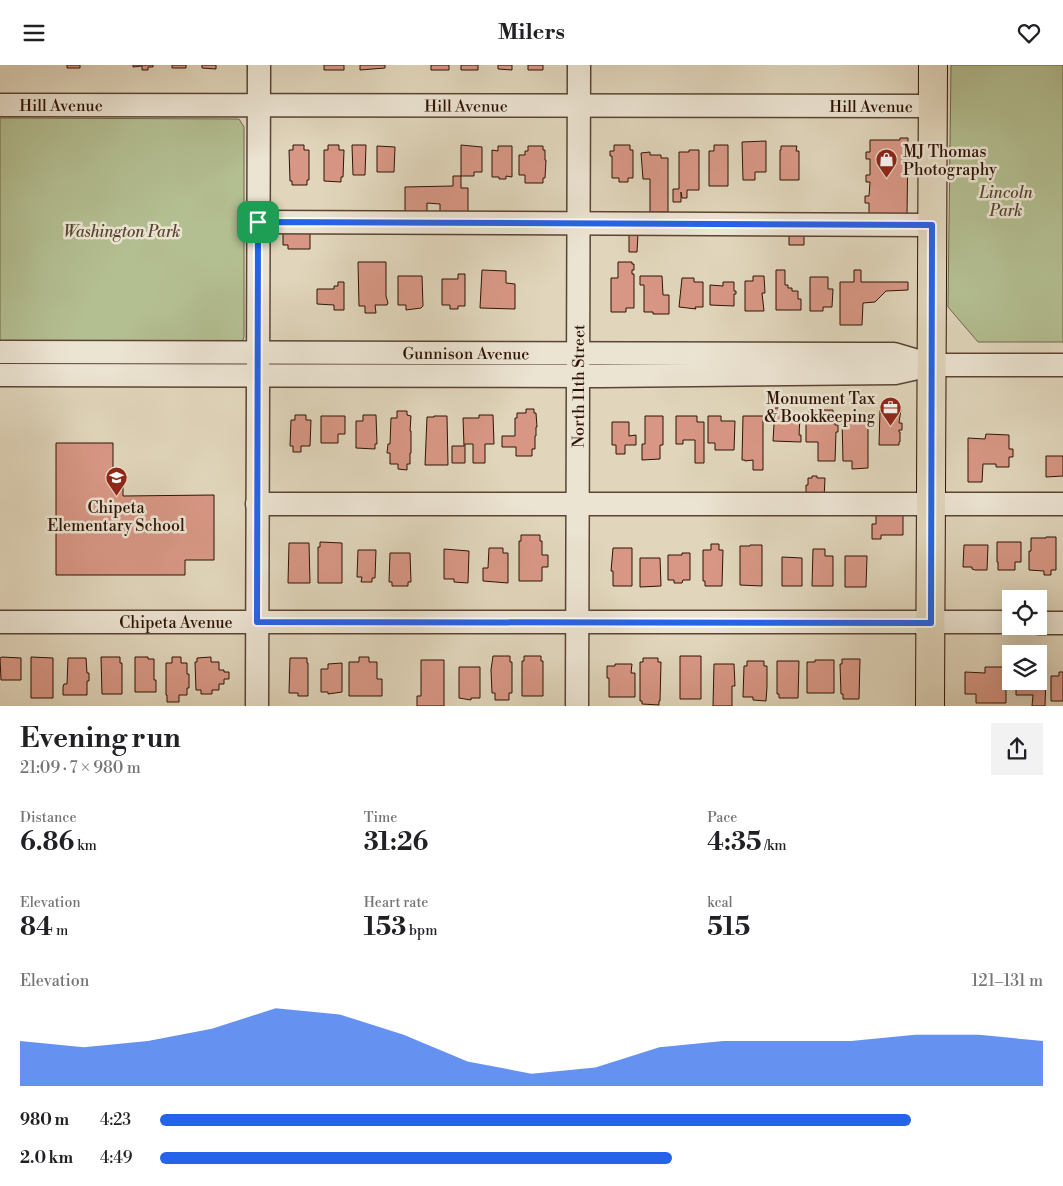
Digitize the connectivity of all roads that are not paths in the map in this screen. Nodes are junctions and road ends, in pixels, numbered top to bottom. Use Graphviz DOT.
graph roads {
  1 [pos="258,65"];
  2 [pos="579,65"];
  3 [pos="933,65"];
  4 [pos="0,105"];
  5 [pos="258,106"];
  6 [pos="579,106"];
  7 [pos="932,106"];
  8 [pos="258,222"];
  9 [pos="579,223"];
  10 [pos="932,225"];
  11 [pos="0,352"];
  12 [pos="258,353"];
  13 [pos="578,353"];
  14 [pos="931,365"];
  15 [pos="1063,365"];
  16 [pos="0,375"];
  17 [pos="258,376"];
  18 [pos="578,376"];
  19 [pos="257,504"];
  20 [pos="578,505"];
  21 [pos="1063,505"];
  22 [pos="931,506"];
  23 [pos="0,622"];
  24 [pos="257,622"];
  25 [pos="577,623"];
  26 [pos="931,623"];
  27 [pos="1002,623"];
  28 [pos="1047,623"];
  29 [pos="1063,623"];
  30 [pos="257,706"];
  31 [pos="577,706"];
  32 [pos="930,706"];
  1 -- 5 [label="street"];
  2 -- 6 [label="street, North 11th Street"];
  3 -- 7 [label="main road"];
  4 -- 5 [label="street, Hill Avenue"];
  5 -- 6 [label="street, Hill Avenue"];
  5 -- 8 [label="street"];
  6 -- 7 [label="street, Hill Avenue"];
  6 -- 9 [label="street, North 11th Street"];
  7 -- 10 [label="main road"];
  8 -- 9 [label="street"];
  8 -- 12 [label="street"];
  9 -- 10 [label="street"];
  9 -- 13 [label="street, North 11th Street"];
  10 -- 14 [label="main road"];
  11 -- 12 [label="street, Gunnison Avenue"];
  12 -- 13 [label="street, Gunnison Avenue"];
  12 -- 17 [label="street"];
  13 -- 14 [label="street, Gunnison Avenue"];
  13 -- 18 [label="street, North 11th Street"];
  14 -- 15 [label="street, Gunnison Avenue"];
  14 -- 18 [label="street, Gunnison Avenue"];
  14 -- 22 [label="main road"];
  16 -- 17 [label="street, Gunnison Avenue"];
  17 -- 18 [label="street, Gunnison Avenue"];
  17 -- 19 [label="street"];
  18 -- 20 [label="street, North 11th Street"];
  19 -- 20 [label="street"];
  19 -- 24 [label="street"];
  20 -- 22 [label="street"];
  20 -- 25 [label="street, North 11th Street"];
  21 -- 22 [label="street"];
  22 -- 26 [label="main road"];
  23 -- 24 [label="street, Chipeta Avenue"];
  24 -- 25 [label="street, Chipeta Avenue"];
  24 -- 30 [label="street"];
  25 -- 26 [label="street, Chipeta Avenue"];
  25 -- 31 [label="street, North 11th Street"];
  26 -- 27 [label="street, Chipeta Avenue"];
  26 -- 32 [label="main road"];
  28 -- 29 [label="street"];
}
